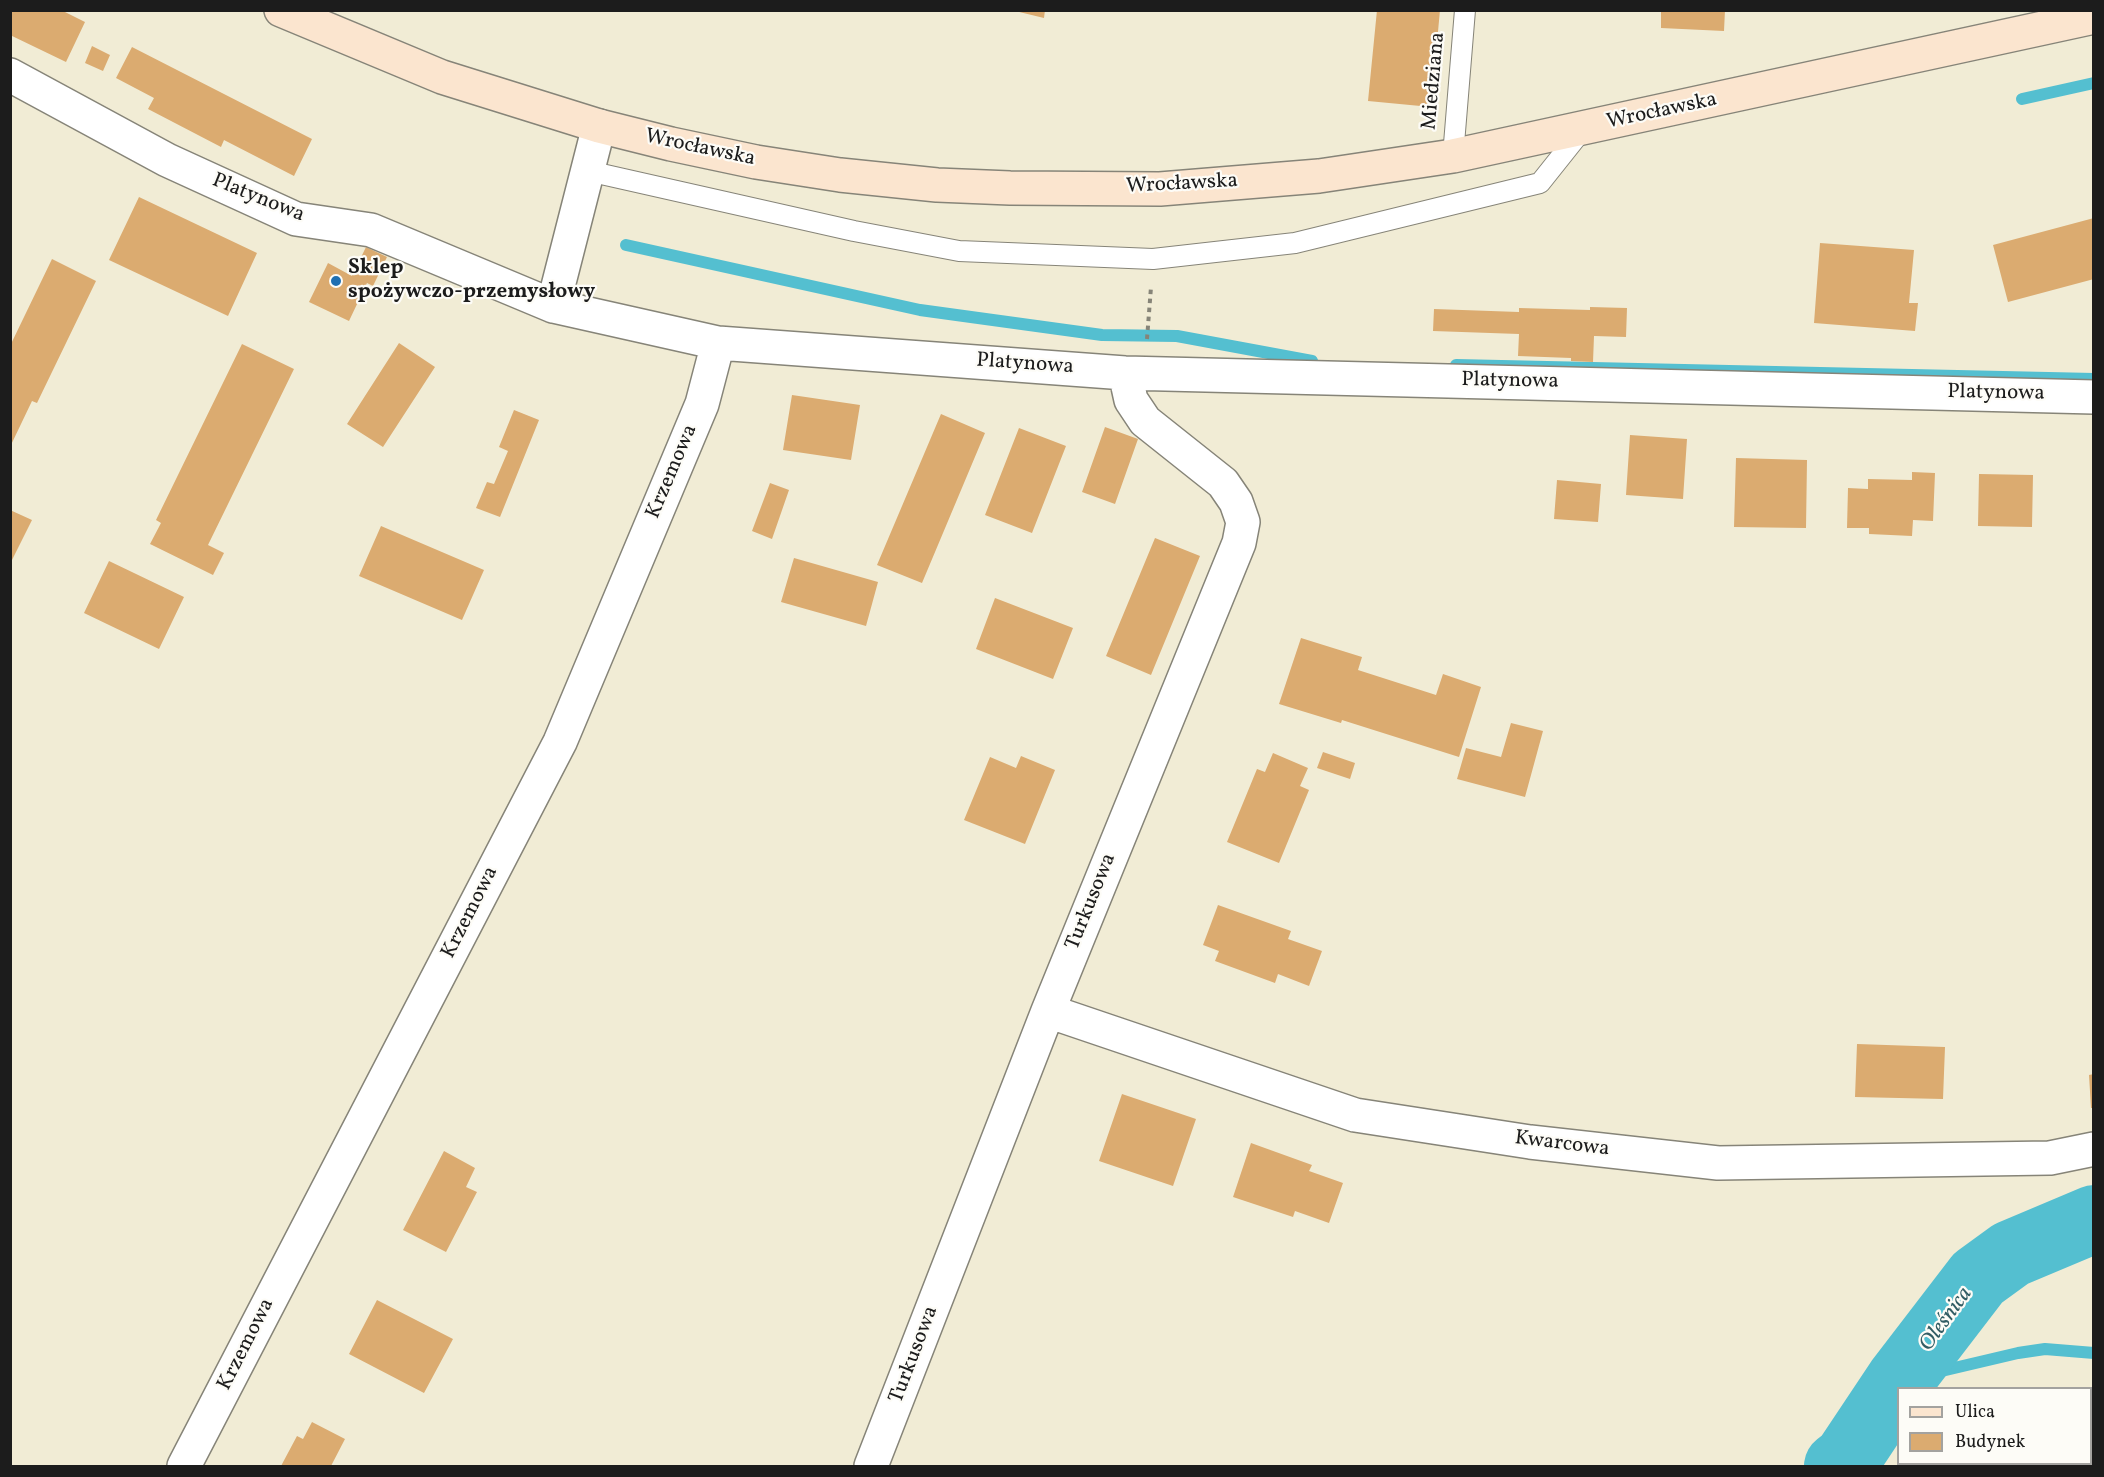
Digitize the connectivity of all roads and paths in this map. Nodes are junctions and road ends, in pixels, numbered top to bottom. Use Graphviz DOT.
graph roads {
  1 [pos="281,10"];
  2 [pos="1465,10"];
  3 [pos="2094,17"];
  4 [pos="10,75"];
  5 [pos="599,126"];
  6 [pos="1583,129"];
  7 [pos="1453,156"];
  8 [pos="588,171"];
  9 [pos="553,306"];
  10 [pos="1149,314"];
  11 [pos="718,343"];
  12 [pos="1147,343"];
  13 [pos="1125,373"];
  14 [pos="2094,397"];
  15 [pos="1048,1011"];
  16 [pos="2094,1149"];
  17 [pos="184,1467"];
  18 [pos="871,1467"];
  1 -- 5 [label="main road, Wrocławska"];
  2 -- 7 [label="lane, Miedziana"];
  3 -- 6 [label="main road, Wrocławska"];
  4 -- 9 [label="street, Platynowa"];
  5 -- 7 [label="main road, Wrocławska"];
  5 -- 8 [label="street"];
  6 -- 7 [label="main road, Wrocławska"];
  6 -- 8 [label="lane"];
  8 -- 9 [label="street"];
  9 -- 11 [label="street, Platynowa"];
  10 -- 12 [label="path"];
  11 -- 13 [label="street, Platynowa"];
  11 -- 17 [label="street, Krzemowa"];
  13 -- 14 [label="street, Platynowa"];
  13 -- 15 [label="street, Turkusowa"];
  15 -- 16 [label="street, Kwarcowa"];
  15 -- 18 [label="street, Turkusowa"];
}
